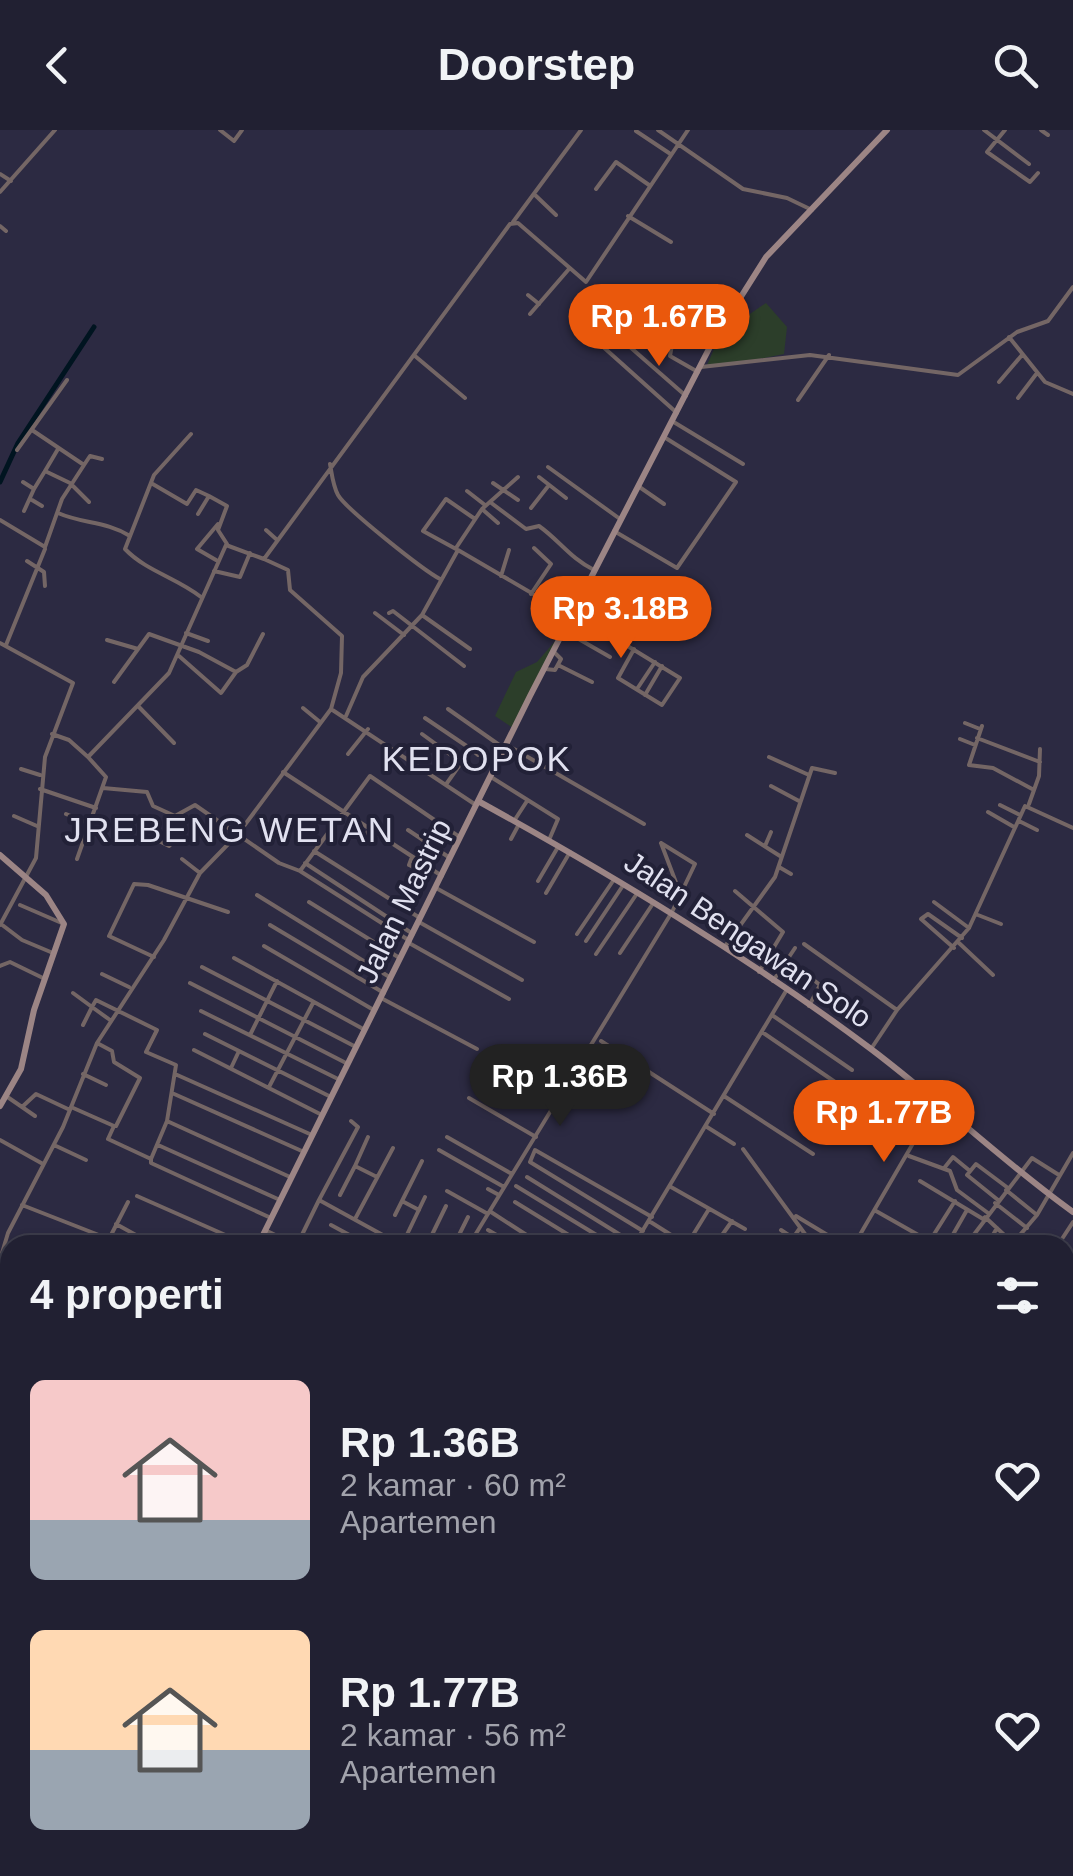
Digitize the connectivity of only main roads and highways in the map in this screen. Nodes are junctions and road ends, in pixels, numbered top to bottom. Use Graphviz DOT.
graph roads {
  1 [pos="887,130"];
  2 [pos="477,804"];
  3 [pos="0,855"];
  4 [pos="0,1106"];
  5 [pos="1073,1212"];
  6 [pos="263,1235"];
  1 -- 2 [label="main road, Jalan Mastrip"];
  2 -- 5 [label="main road, Jalan Bengawan Solo"];
  2 -- 6 [label="main road, Jalan Mastrip"];
  3 -- 4 [label="main road"];
}
